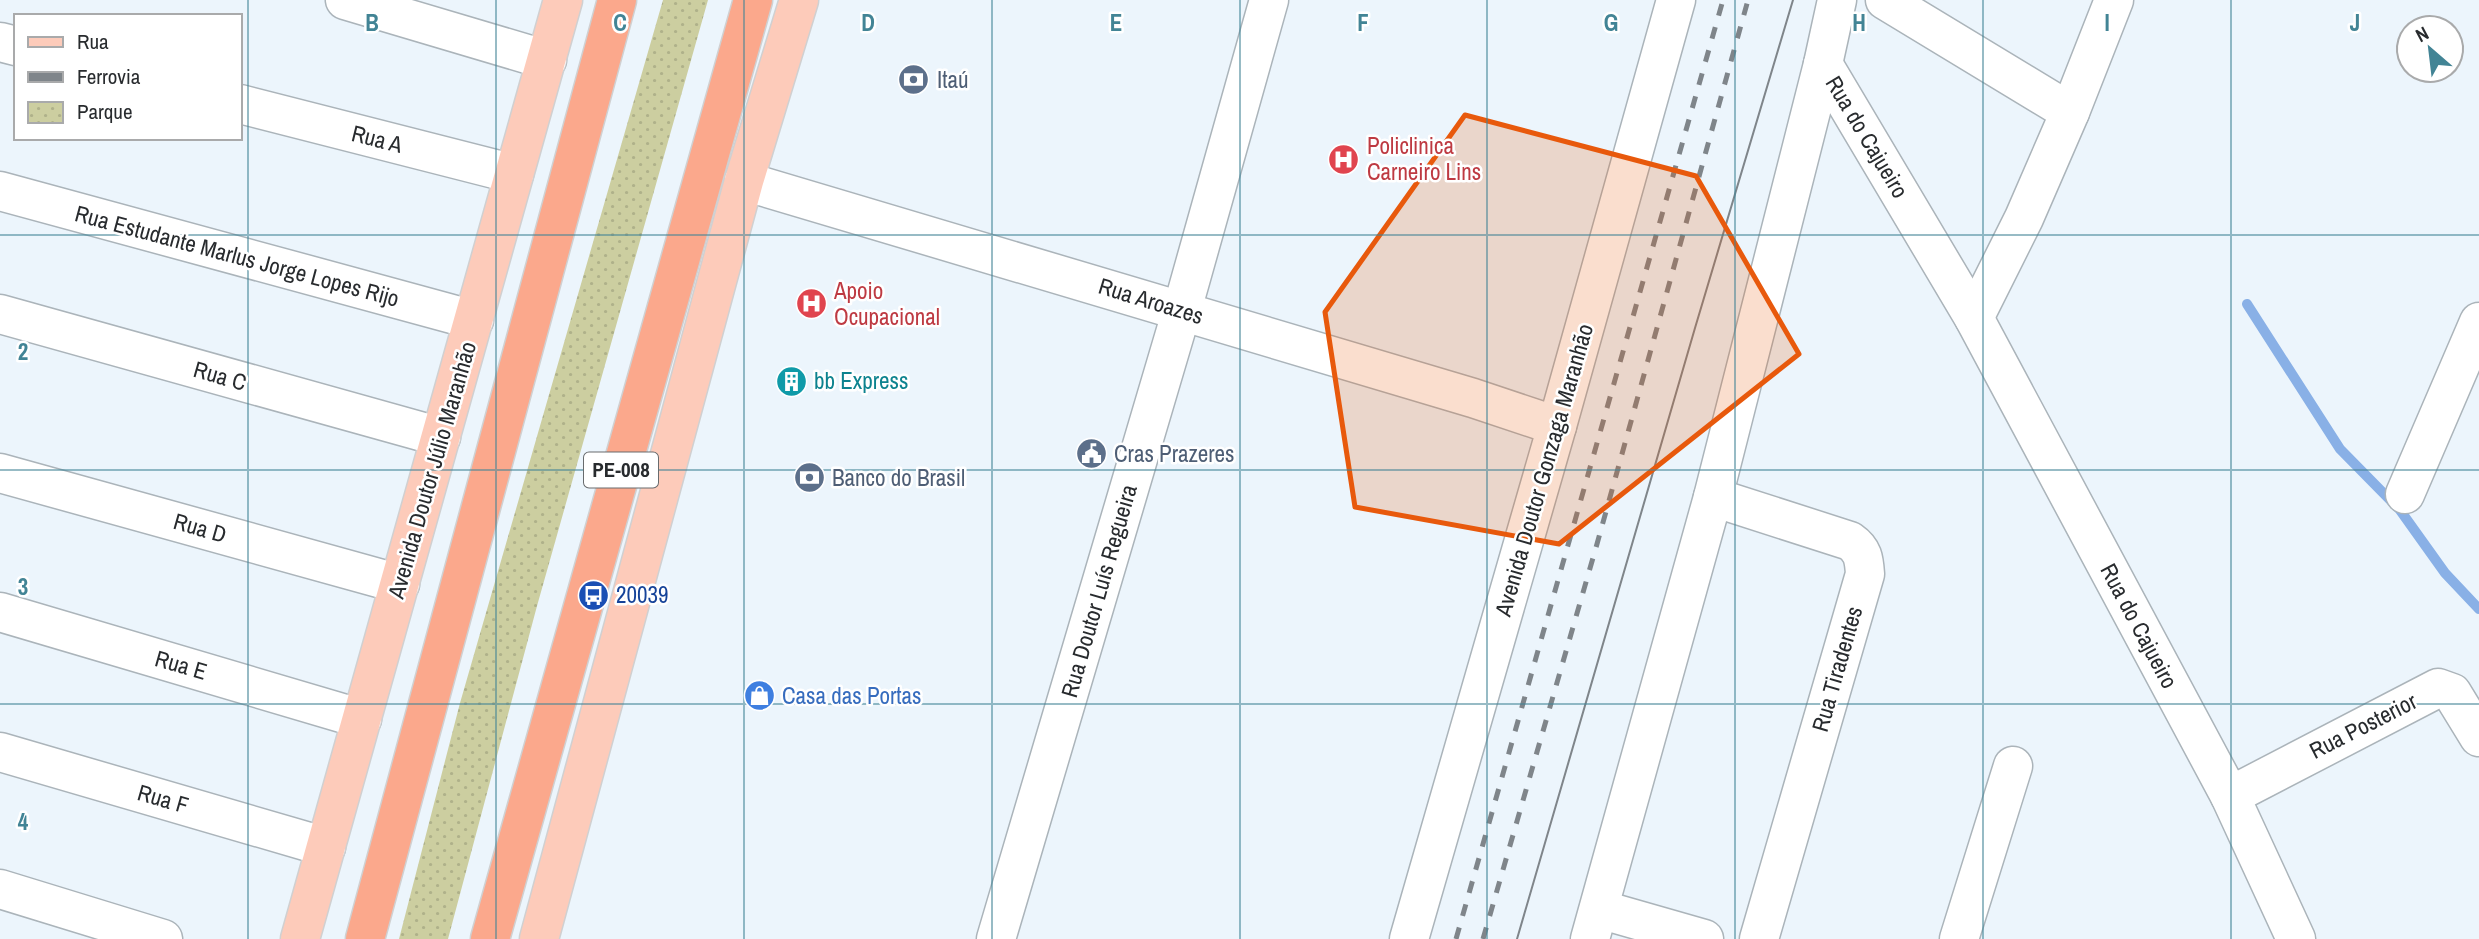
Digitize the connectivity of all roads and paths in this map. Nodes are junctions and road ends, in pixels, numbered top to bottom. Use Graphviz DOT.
graph roads {
  1 [pos="345,0"];
  2 [pos="563,0"];
  3 [pos="617,0"];
  4 [pos="752,0"];
  5 [pos="799,0"];
  6 [pos="1269,0"];
  7 [pos="1676,0"];
  8 [pos="1837,0"];
  9 [pos="1885,0"];
  10 [pos="2114,0"];
  11 [pos="421,11"];
  12 [pos="547,60"];
  13 [pos="1824,64"];
  14 [pos="242,105"];
  15 [pos="2070,113"];
  16 [pos="514,174"];
  17 [pos="744,181"];
  18 [pos="0,191"];
  19 [pos="1182,310"];
  20 [pos="0,314"];
  21 [pos="1974,318"];
  22 [pos="474,320"];
  23 [pos="2479,321"];
  24 [pos="1557,426"];
  25 [pos="441,437"];
  26 [pos="0,473"];
  27 [pos="2405,494"];
  28 [pos="1713,497"];
  29 [pos="400,584"];
  30 [pos="0,612"];
  31 [pos="362,719"];
  32 [pos="2479,737"];
  33 [pos="0,752"];
  34 [pos="2013,766"];
  35 [pos="2230,796"];
  36 [pos="326,847"];
  37 [pos="0,889"];
  38 [pos="1595,924"];
  39 [pos="163,939"];
  40 [pos="300,939"];
  41 [pos="365,939"];
  42 [pos="490,939"];
  43 [pos="539,939"];
  44 [pos="996,939"];
  45 [pos="1409,939"];
  46 [pos="1704,939"];
  47 [pos="1759,939"];
  48 [pos="1959,939"];
  49 [pos="2296,939"];
  1 -- 11 [label="street"];
  2 -- 12 [label="main road, Avenida Doutor Júlio Maranhão"];
  3 -- 41 [label="highway"];
  4 -- 42 [label="highway, PE-008"];
  5 -- 17 [label="main road"];
  6 -- 19 [label="street, Rua Doutor Luís Regueira"];
  7 -- 24 [label="street, Avenida Doutor Gonzaga Maranhão"];
  8 -- 13 [label="street"];
  9 -- 15 [label="street"];
  10 -- 15 [label="street"];
  11 -- 12 [label="street"];
  12 -- 16 [label="main road, Avenida Doutor Júlio Maranhão"];
  13 -- 21 [label="street, Rua do Cajueiro"];
  13 -- 28 [label="street"];
  14 -- 16 [label="street, Rua A"];
  15 -- 21 [label="street"];
  16 -- 22 [label="main road, Avenida Doutor Júlio Maranhão"];
  17 -- 19 [label="street, Rua Aroazes"];
  17 -- 43 [label="main road"];
  18 -- 22 [label="street, Rua Estudante Marlus Jorge Lopes Rijo"];
  19 -- 24 [label="street, Rua Aroazes"];
  19 -- 44 [label="street, Rua Doutor Luís Regueira"];
  20 -- 25 [label="street, Rua C"];
  21 -- 35 [label="street, Rua do Cajueiro"];
  22 -- 25 [label="main road, Avenida Doutor Júlio Maranhão"];
  23 -- 27 [label="street"];
  24 -- 45 [label="street, Avenida Doutor Gonzaga Maranhão"];
  25 -- 29 [label="main road, Avenida Doutor Júlio Maranhão"];
  26 -- 29 [label="street, Rua D"];
  28 -- 38 [label="street"];
  28 -- 47 [label="street, Rua Tiradentes"];
  29 -- 31 [label="main road, Avenida Doutor Júlio Maranhão"];
  30 -- 31 [label="street, Rua E"];
  31 -- 36 [label="main road, Avenida Doutor Júlio Maranhão"];
  32 -- 35 [label="street, Rua Posterior"];
  33 -- 36 [label="street, Rua F"];
  34 -- 48 [label="street"];
  35 -- 49 [label="street, Rua do Cajueiro"];
  36 -- 40 [label="main road, Avenida Doutor Júlio Maranhão"];
  37 -- 39 [label="street"];
  38 -- 46 [label="street"];
}
